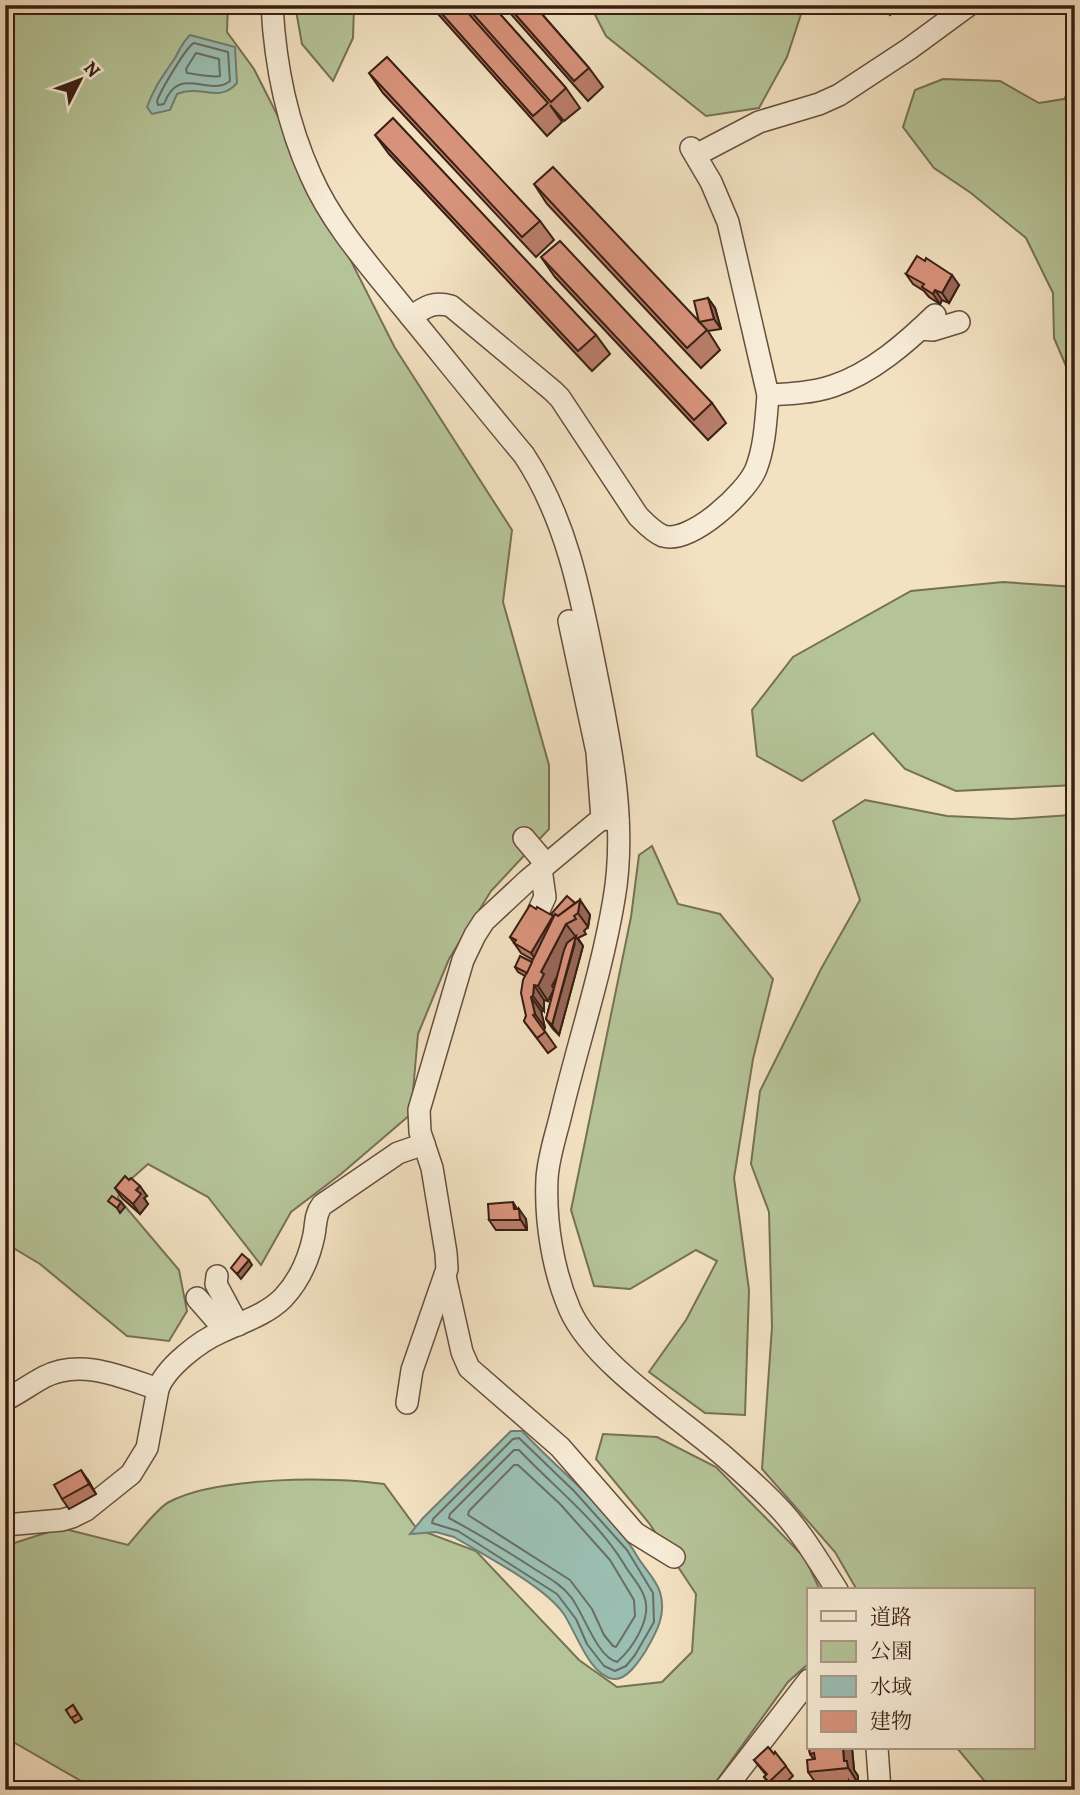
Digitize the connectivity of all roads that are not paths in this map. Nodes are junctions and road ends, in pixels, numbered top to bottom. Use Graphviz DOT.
graph roads {
  1 [pos="272,5"];
  2 [pos="969,5"];
  3 [pos="411,317"];
  4 [pos="960,322"];
  5 [pos="768,395"];
  6 [pos="569,621"];
  7 [pos="610,820"];
  8 [pos="524,838"];
  9 [pos="543,867"];
  10 [pos="539,910"];
  11 [pos="424,1144"];
  12 [pos="217,1276"];
  13 [pos="445,1276"];
  14 [pos="197,1298"];
  15 [pos="231,1328"];
  16 [pos="158,1389"];
  17 [pos="5,1400"];
  18 [pos="407,1404"];
  19 [pos="5,1525"];
  20 [pos="674,1557"];
  21 [pos="836,1588"];
  22 [pos="807,1683"];
  23 [pos="877,1750"];
  24 [pos="730,1787"];
  25 [pos="880,1790"];
  1 -- 3 [label="street"];
  2 -- 5 [label="street"];
  3 -- 5 [label="street"];
  3 -- 7 [label="street"];
  4 -- 5 [label="street"];
  6 -- 7 [label="street"];
  7 -- 9 [label="street"];
  7 -- 21 [label="street"];
  8 -- 9 [label="street"];
  9 -- 10 [label="street"];
  9 -- 11 [label="street"];
  11 -- 13 [label="street"];
  11 -- 15 [label="street"];
  12 -- 15 [label="street"];
  13 -- 18 [label="street"];
  13 -- 20 [label="street"];
  14 -- 15 [label="street"];
  15 -- 16 [label="street"];
  16 -- 17 [label="street"];
  16 -- 19 [label="street"];
  22 -- 24 [label="street"];
  23 -- 25 [label="street"];
}
